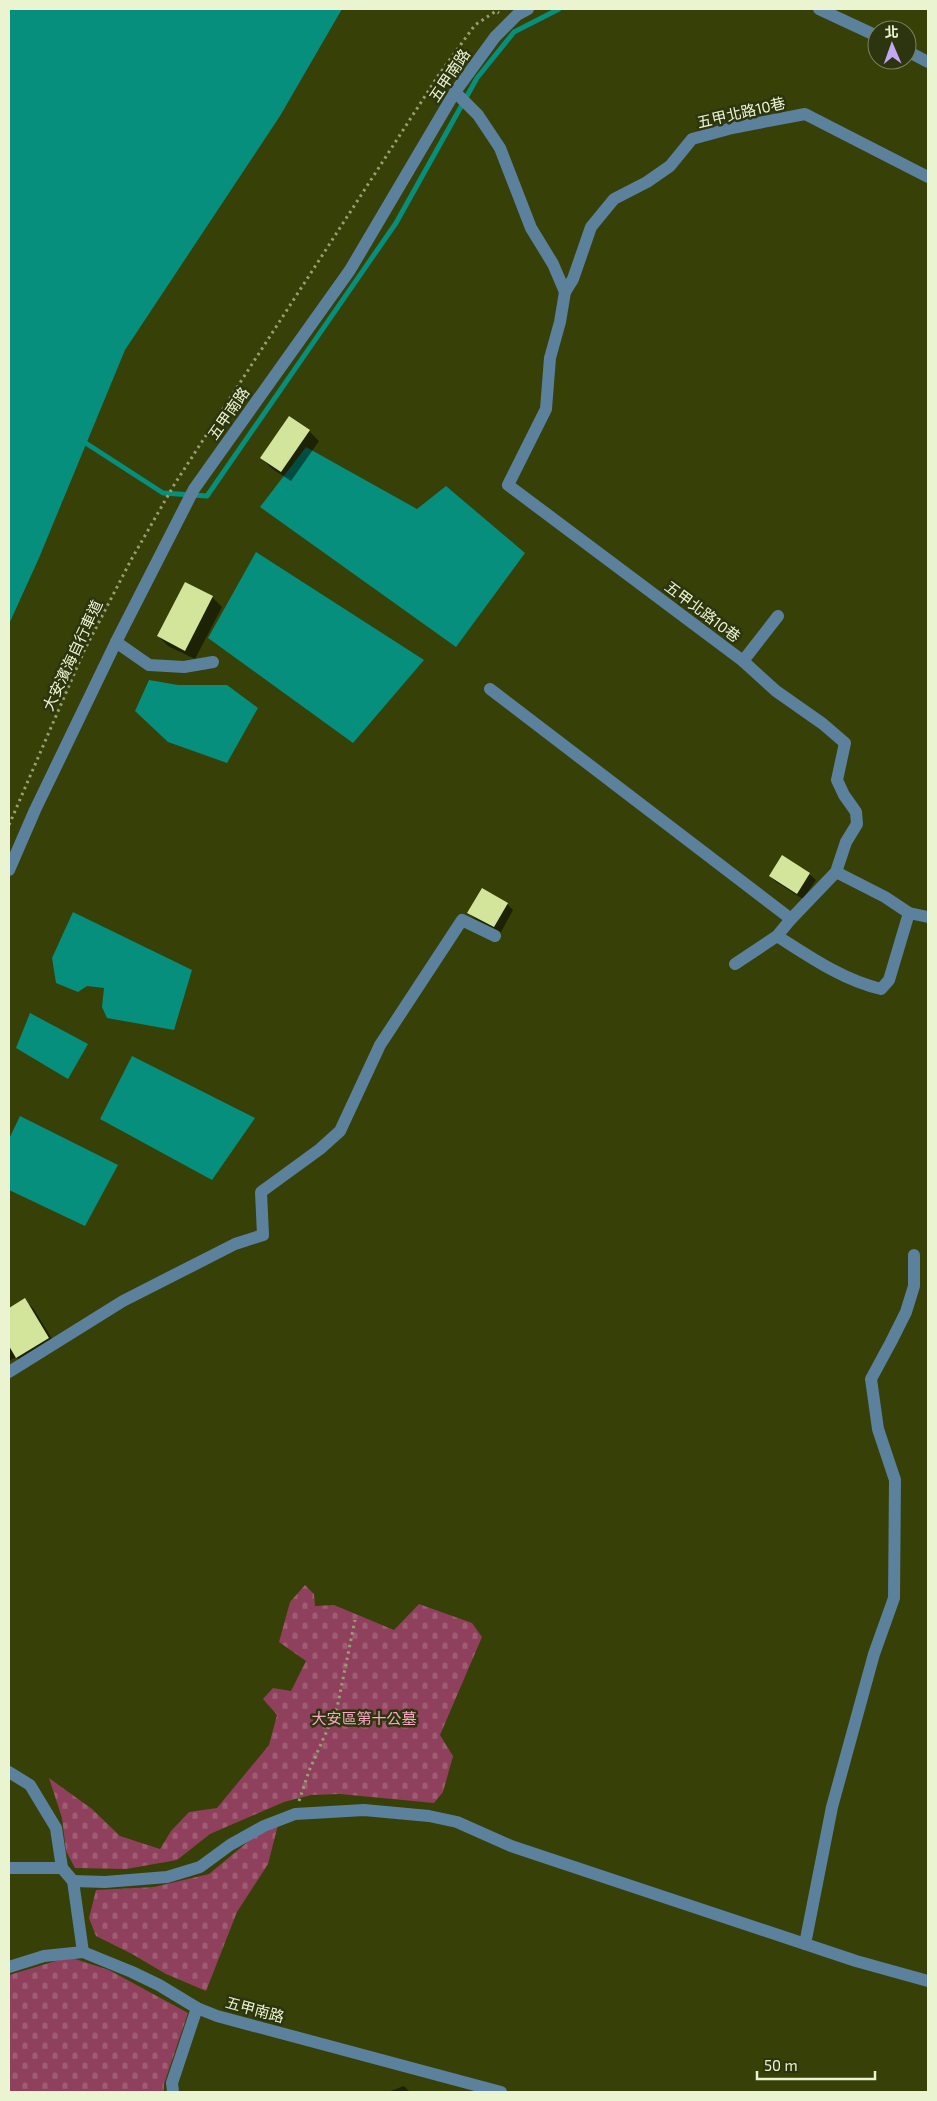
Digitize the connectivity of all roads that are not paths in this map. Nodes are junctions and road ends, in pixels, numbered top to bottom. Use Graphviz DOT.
graph roads {
  1 [pos="528,9"];
  2 [pos="819,9"];
  3 [pos="867,31"];
  4 [pos="455,92"];
  5 [pos="928,177"];
  6 [pos="565,292"];
  7 [pos="778,616"];
  8 [pos="116,642"];
  9 [pos="743,661"];
  10 [pos="213,662"];
  11 [pos="490,689"];
  12 [pos="9,870"];
  13 [pos="836,872"];
  14 [pos="908,913"];
  15 [pos="928,917"];
  16 [pos="791,919"];
  17 [pos="496,936"];
  18 [pos="777,936"];
  19 [pos="735,964"];
  20 [pos="914,1255"];
  21 [pos="9,1372"];
  22 [pos="9,1772"];
  23 [pos="9,1868"];
  24 [pos="62,1868"];
  25 [pos="73,1882"];
  26 [pos="805,1944"];
  27 [pos="82,1952"];
  28 [pos="9,1967"];
  29 [pos="928,1981"];
  30 [pos="197,2008"];
  31 [pos="173,2092"];
  32 [pos="501,2092"];
  1 -- 4 [label="street, 五甲南路"];
  2 -- 3 [label="street"];
  4 -- 6 [label="street"];
  4 -- 8 [label="street, 五甲南路"];
  5 -- 6 [label="street, 五甲北路10巷"];
  6 -- 9 [label="street, 五甲北路10巷"];
  7 -- 9 [label="street"];
  8 -- 10 [label="street"];
  8 -- 12 [label="street, 五甲南路"];
  9 -- 13 [label="street, 五甲北路10巷"];
  11 -- 16 [label="street"];
  13 -- 14 [label="street"];
  13 -- 16 [label="street"];
  14 -- 15 [label="street"];
  14 -- 18 [label="street"];
  16 -- 18 [label="street"];
  17 -- 21 [label="street"];
  18 -- 19 [label="street"];
  20 -- 26 [label="street"];
  22 -- 24 [label="street"];
  23 -- 24 [label="street"];
  24 -- 25 [label="street"];
  25 -- 26 [label="street"];
  25 -- 27 [label="street"];
  26 -- 29 [label="street"];
  27 -- 28 [label="street, 五甲南路"];
  27 -- 30 [label="street, 五甲南路"];
  30 -- 31 [label="street"];
  30 -- 32 [label="street, 五甲南路"];
}
